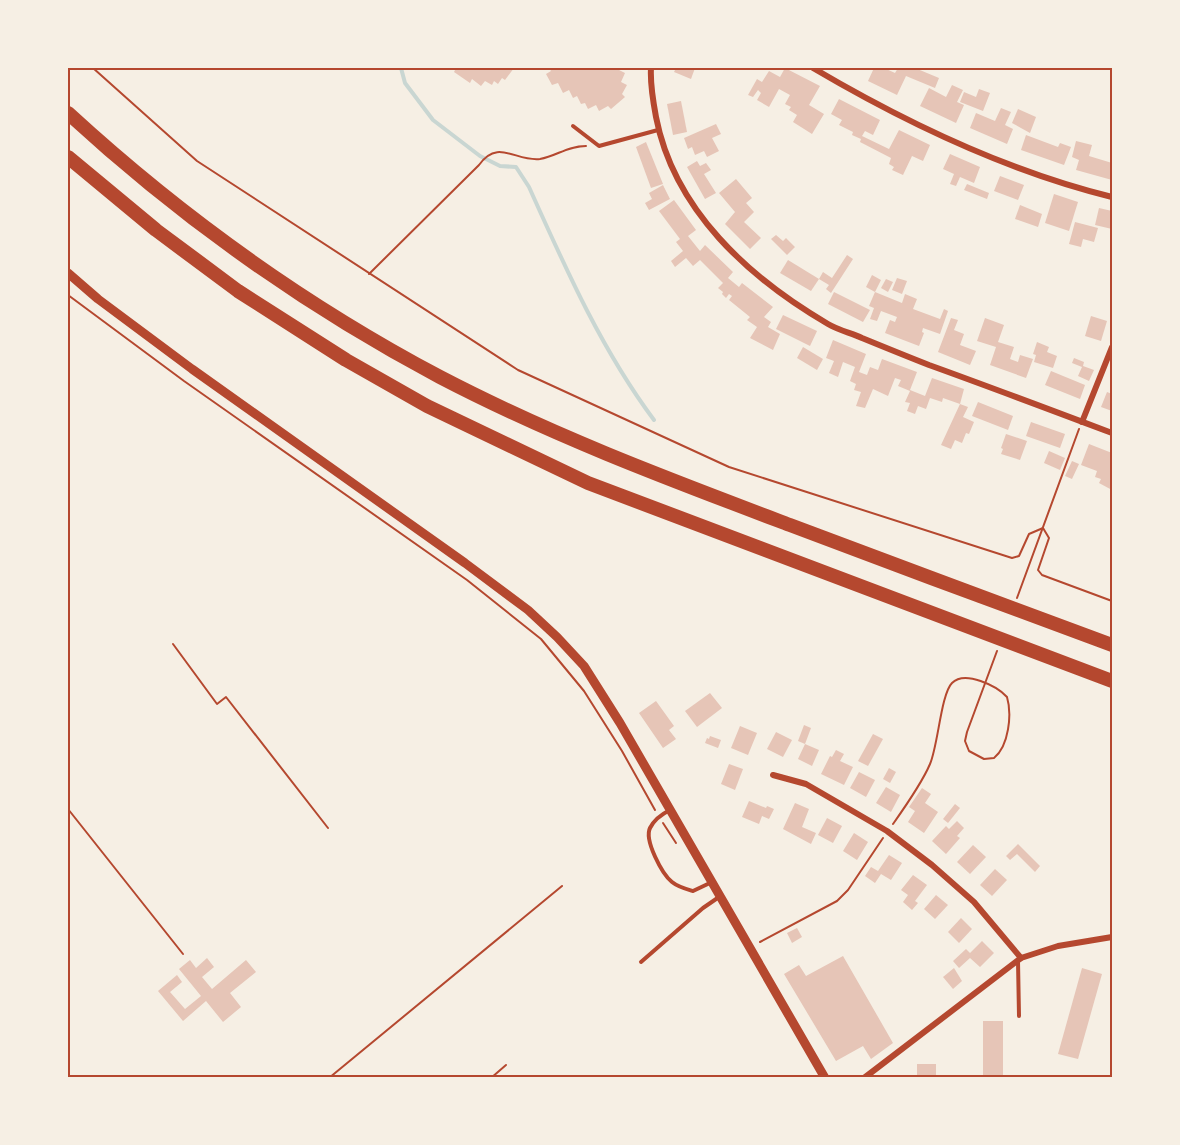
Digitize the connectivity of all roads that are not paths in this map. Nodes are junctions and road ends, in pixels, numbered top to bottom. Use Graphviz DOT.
graph roads {
  1 [pos="651,68"];
  2 [pos="813,68"];
  3 [pos="68,113"];
  4 [pos="573,126"];
  5 [pos="658,130"];
  6 [pos="68,157"];
  7 [pos="1113,197"];
  8 [pos="68,273"];
  9 [pos="1113,347"];
  10 [pos="1082,422"];
  11 [pos="1113,433"];
  12 [pos="1113,645"];
  13 [pos="1113,681"];
  14 [pos="773,775"];
  15 [pos="671,809"];
  16 [pos="712,882"];
  17 [pos="721,896"];
  18 [pos="1113,937"];
  19 [pos="1019,959"];
  20 [pos="641,962"];
  21 [pos="1019,1016"];
  22 [pos="825,1077"];
  23 [pos="864,1077"];
  1 -- 5 [label="street"];
  2 -- 7 [label="street"];
  3 -- 12 [label="highway"];
  4 -- 5 [label="lane"];
  5 -- 10 [label="street"];
  6 -- 13 [label="highway"];
  8 -- 15 [label="street"];
  9 -- 10 [label="street"];
  10 -- 11 [label="street"];
  14 -- 19 [label="street"];
  15 -- 16 [label="street"];
  15 -- 16 [label="lane"];
  16 -- 17 [label="street"];
  17 -- 20 [label="lane"];
  17 -- 22 [label="street"];
  18 -- 19 [label="street"];
  19 -- 21 [label="lane"];
  19 -- 23 [label="street"];
}
